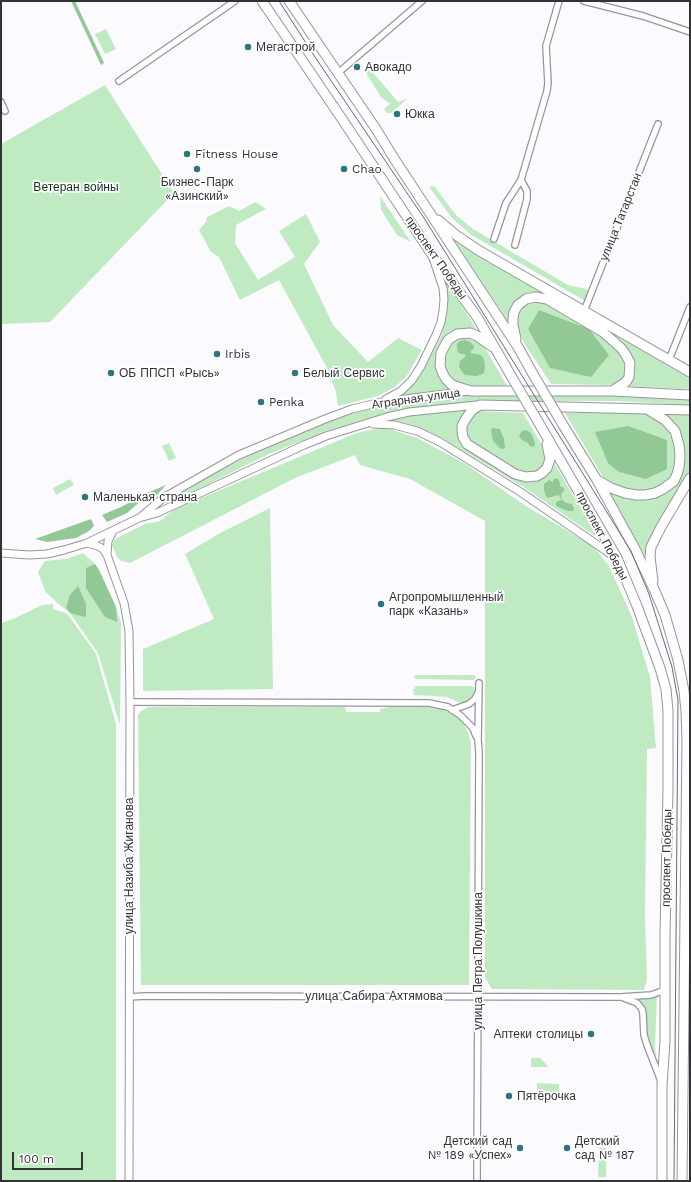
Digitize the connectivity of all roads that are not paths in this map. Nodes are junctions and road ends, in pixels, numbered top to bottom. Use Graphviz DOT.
graph roads {
  1 [pos="235,1"];
  2 [pos="262,1"];
  3 [pos="289,1"];
  4 [pos="422,1"];
  5 [pos="558,1"];
  6 [pos="584,1"];
  7 [pos="690,32"];
  8 [pos="338,73"];
  9 [pos="119,82"];
  10 [pos="1,102"];
  11 [pos="5,111"];
  12 [pos="658,124"];
  13 [pos="521,180"];
  14 [pos="429,211"];
  15 [pos="494,239"];
  16 [pos="515,245"];
  17 [pos="430,252"];
  18 [pos="690,307"];
  19 [pos="584,311"];
  20 [pos="518,347"];
  21 [pos="497,351"];
  22 [pos="670,360"];
  23 [pos="690,372"];
  24 [pos="471,391"];
  25 [pos="612,391"];
  26 [pos="690,394"];
  27 [pos="381,402"];
  28 [pos="480,405"];
  29 [pos="646,408"];
  30 [pos="690,410"];
  31 [pos="363,424"];
  32 [pos="542,429"];
  33 [pos="690,478"];
  34 [pos="597,480"];
  35 [pos="163,498"];
  36 [pos="168,508"];
  37 [pos="139,518"];
  38 [pos="113,531"];
  39 [pos="87,543"];
  40 [pos="1,553"];
  41 [pos="107,554"];
  42 [pos="617,558"];
  43 [pos="654,589"];
  44 [pos="479,683"];
  45 [pos="686,683"];
  46 [pos="478,693"];
  47 [pos="130,702"];
  48 [pos="452,710"];
  49 [pos="478,740"];
  50 [pos="665,990"];
  51 [pos="478,996"];
  52 [pos="129,997"];
  53 [pos="620,997"];
  54 [pos="687,1002"];
  55 [pos="662,1085"];
  56 [pos="129,1181"];
  57 [pos="477,1181"];
  58 [pos="662,1181"];
  59 [pos="682,1181"];
  1 -- 9 [label="street"];
  2 -- 17 [label="main road, проспект Победы"];
  3 -- 8 [label="main road, проспект Победы"];
  4 -- 8 [label="street"];
  5 -- 13 [label="street"];
  6 -- 7 [label="street"];
  8 -- 14 [label="main road, проспект Победы"];
  10 -- 11 [label="street"];
  12 -- 19 [label="street, улица Татарстан"];
  13 -- 15 [label="street"];
  13 -- 16 [label="street"];
  14 -- 19 [label="main road"];
  14 -- 20 [label="main road, проспект Победы"];
  17 -- 21 [label="main road, проспект Победы"];
  17 -- 27 [label="street"];
  18 -- 22 [label="street"];
  19 -- 22 [label="main road"];
  20 -- 25 [label="main road"];
  20 -- 34 [label="main road, проспект Победы, bridge"];
  21 -- 24 [label="main road"];
  21 -- 32 [label="main road, проспект Победы, bridge"];
  22 -- 23 [label="main road"];
  24 -- 25 [label="main road, Аграрная улица"];
  24 -- 27 [label="street, Аграрная улица"];
  25 -- 26 [label="main road, Аграрная улица"];
  27 -- 35 [label="street, Аграрная улица"];
  28 -- 29 [label="main road, Аграрная улица"];
  28 -- 31 [label="street, Аграрная улица"];
  28 -- 32 [label="main road"];
  29 -- 30 [label="main road, Аграрная улица"];
  29 -- 34 [label="main road"];
  31 -- 36 [label="street, Аграрная улица"];
  31 -- 42 [label="street"];
  32 -- 42 [label="main road, проспект Победы"];
  33 -- 43 [label="main road"];
  34 -- 43 [label="main road, проспект Победы"];
  35 -- 36 [label="street"];
  35 -- 37 [label="street, Аграрная улица"];
  36 -- 37 [label="street, Аграрная улица"];
  37 -- 38 [label="street, Аграрная улица"];
  38 -- 39 [label="street, Аграрная улица"];
  38 -- 41 [label="street"];
  39 -- 40 [label="street, Аграрная улица"];
  39 -- 41 [label="street"];
  41 -- 47 [label="street, улица Назиба Жиганова"];
  42 -- 50 [label="main road, проспект Победы"];
  43 -- 45 [label="main road, проспект Победы"];
  44 -- 46 [label="street, улица Петра Полушкина"];
  45 -- 54 [label="main road, проспект Победы"];
  46 -- 48 [label="street"];
  46 -- 49 [label="street, улица Петра Полушкина"];
  47 -- 48 [label="street"];
  47 -- 52 [label="street, улица Назиба Жиганова"];
  48 -- 49 [label="street"];
  49 -- 51 [label="street, улица Петра Полушкина"];
  50 -- 53 [label="street, улица Сабира Ахтямова"];
  50 -- 55 [label="main road, проспект Победы"];
  51 -- 52 [label="street, улица Сабира Ахтямова"];
  51 -- 53 [label="street, улица Сабира Ахтямова"];
  51 -- 57 [label="street, улица Петра Полушкина"];
  52 -- 56 [label="street, улица Назиба Жиганова"];
  53 -- 55 [label="street, улица Сабира Ахтямова"];
  54 -- 59 [label="main road, проспект Победы"];
  55 -- 58 [label="main road, проспект Победы"];
}
